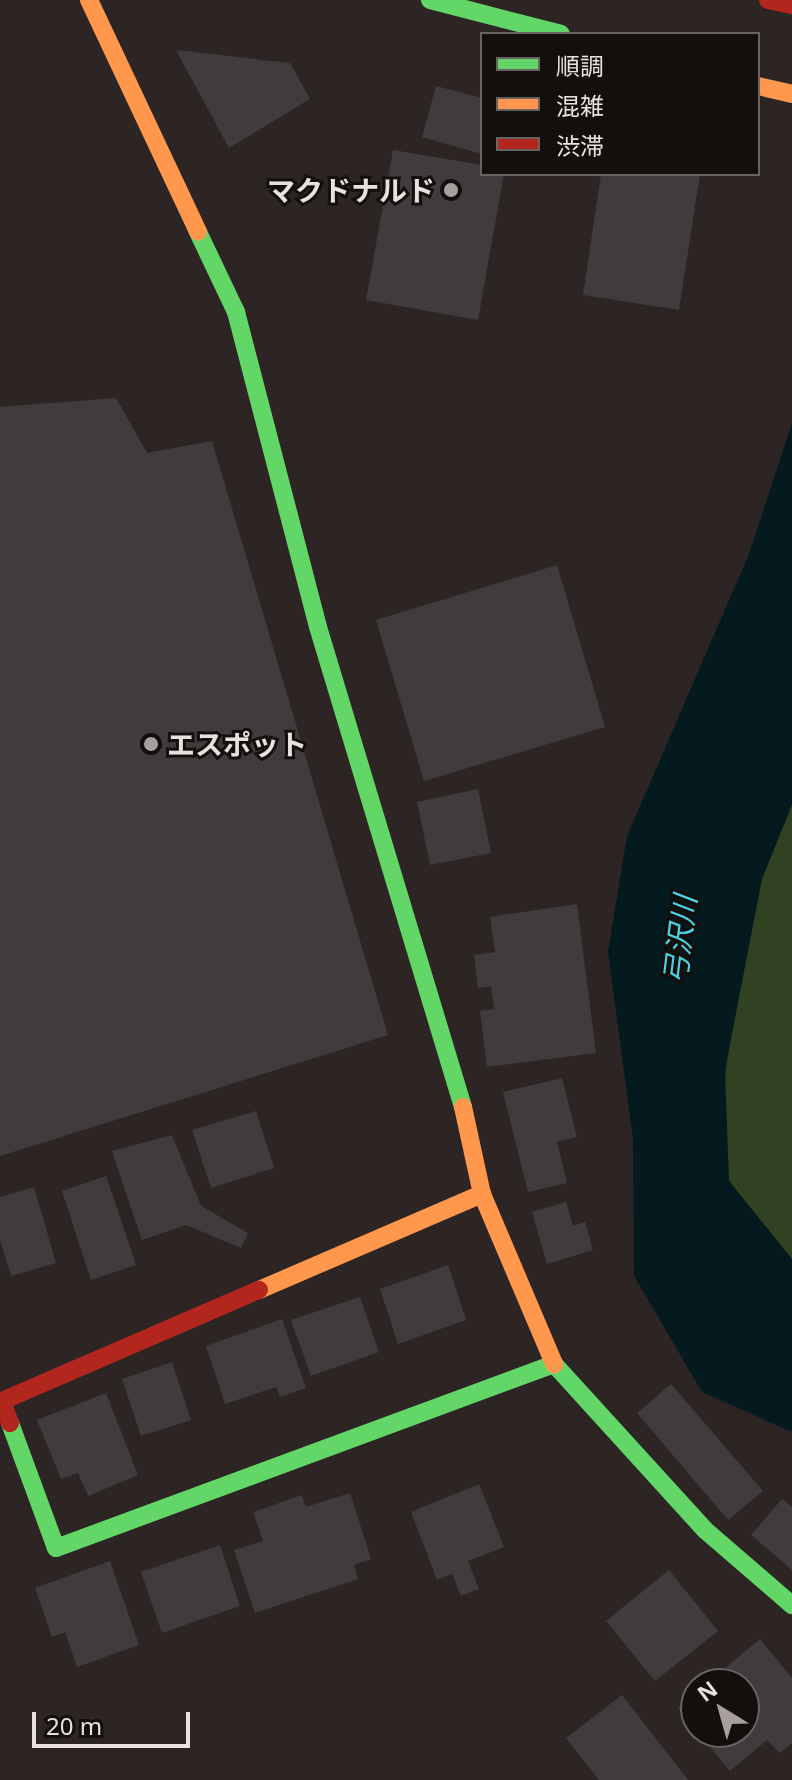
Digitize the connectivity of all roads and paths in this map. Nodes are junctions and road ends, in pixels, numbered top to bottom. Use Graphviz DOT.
graph roads {
  1 [pos="89,0"];
  2 [pos="430,0"];
  3 [pos="768,0"];
  4 [pos="792,5"];
  5 [pos="553,32"];
  6 [pos="760,86"];
  7 [pos="792,94"];
  8 [pos="482,1194"];
  9 [pos="554,1364"];
  10 [pos="792,1605"];
  1 -- 8 [label="main road"];
  2 -- 5 [label="main road"];
  3 -- 4 [label="main road"];
  6 -- 7 [label="main road"];
  8 -- 9 [label="main road"];
  8 -- 9 [label="main road"];
  9 -- 10 [label="main road"];
}
